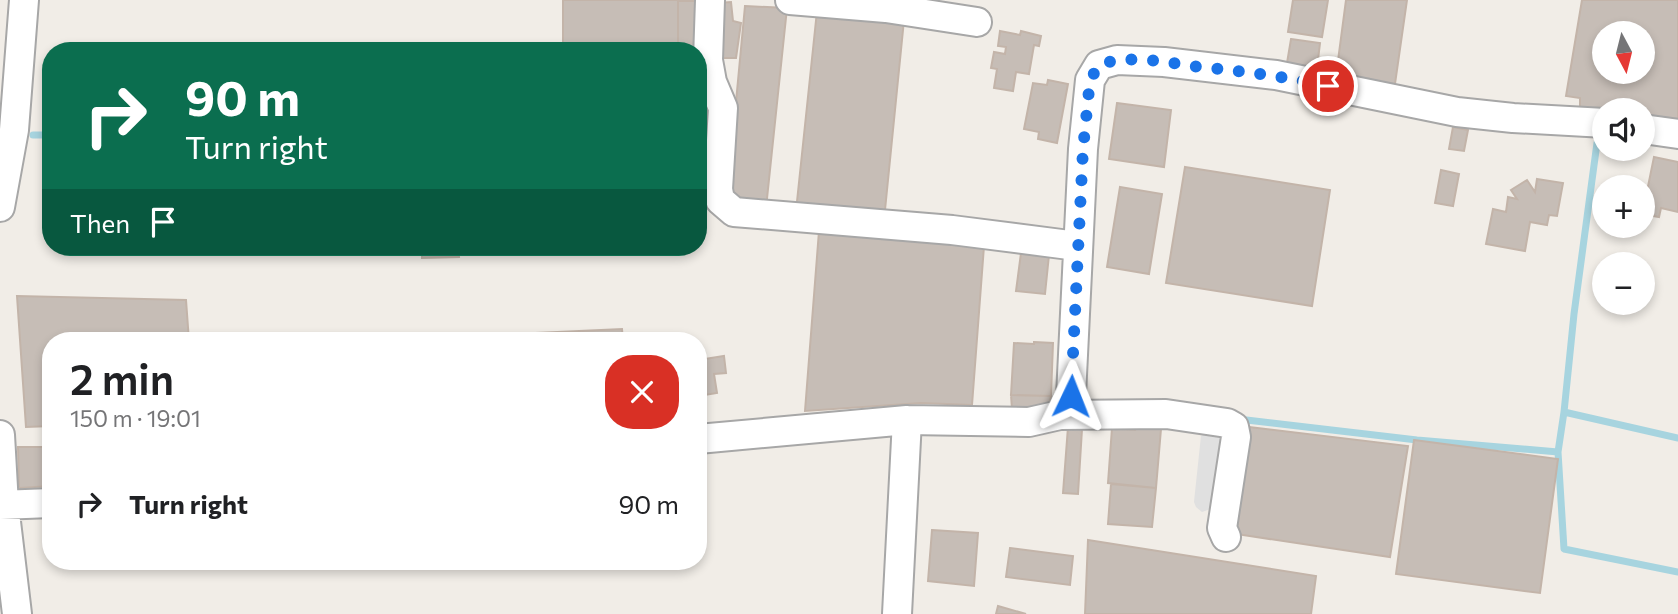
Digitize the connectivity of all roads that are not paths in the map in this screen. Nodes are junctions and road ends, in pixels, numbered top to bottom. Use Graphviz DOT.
graph roads {
  1 [pos="24,0"];
  2 [pos="710,0"];
  3 [pos="790,0"];
  4 [pos="977,22"];
  5 [pos="1592,122"];
  6 [pos="1655,131"];
  7 [pos="1678,134"];
  8 [pos="0,208"];
  9 [pos="1077,246"];
  10 [pos="1060,415"];
  11 [pos="907,420"];
  12 [pos="0,435"];
  13 [pos="707,438"];
  14 [pos="42,503"];
  15 [pos="2,505"];
  16 [pos="1226,537"];
  17 [pos="17,614"];
  18 [pos="897,614"];
  1 -- 8 [label="street"];
  2 -- 9 [label="street"];
  3 -- 4 [label="street"];
  5 -- 9 [label="street"];
  6 -- 7 [label="street"];
  9 -- 10 [label="street"];
  10 -- 11 [label="street"];
  10 -- 16 [label="street"];
  11 -- 13 [label="street"];
  11 -- 18 [label="street"];
  12 -- 15 [label="street"];
  14 -- 15 [label="street"];
  15 -- 17 [label="street"];
}
